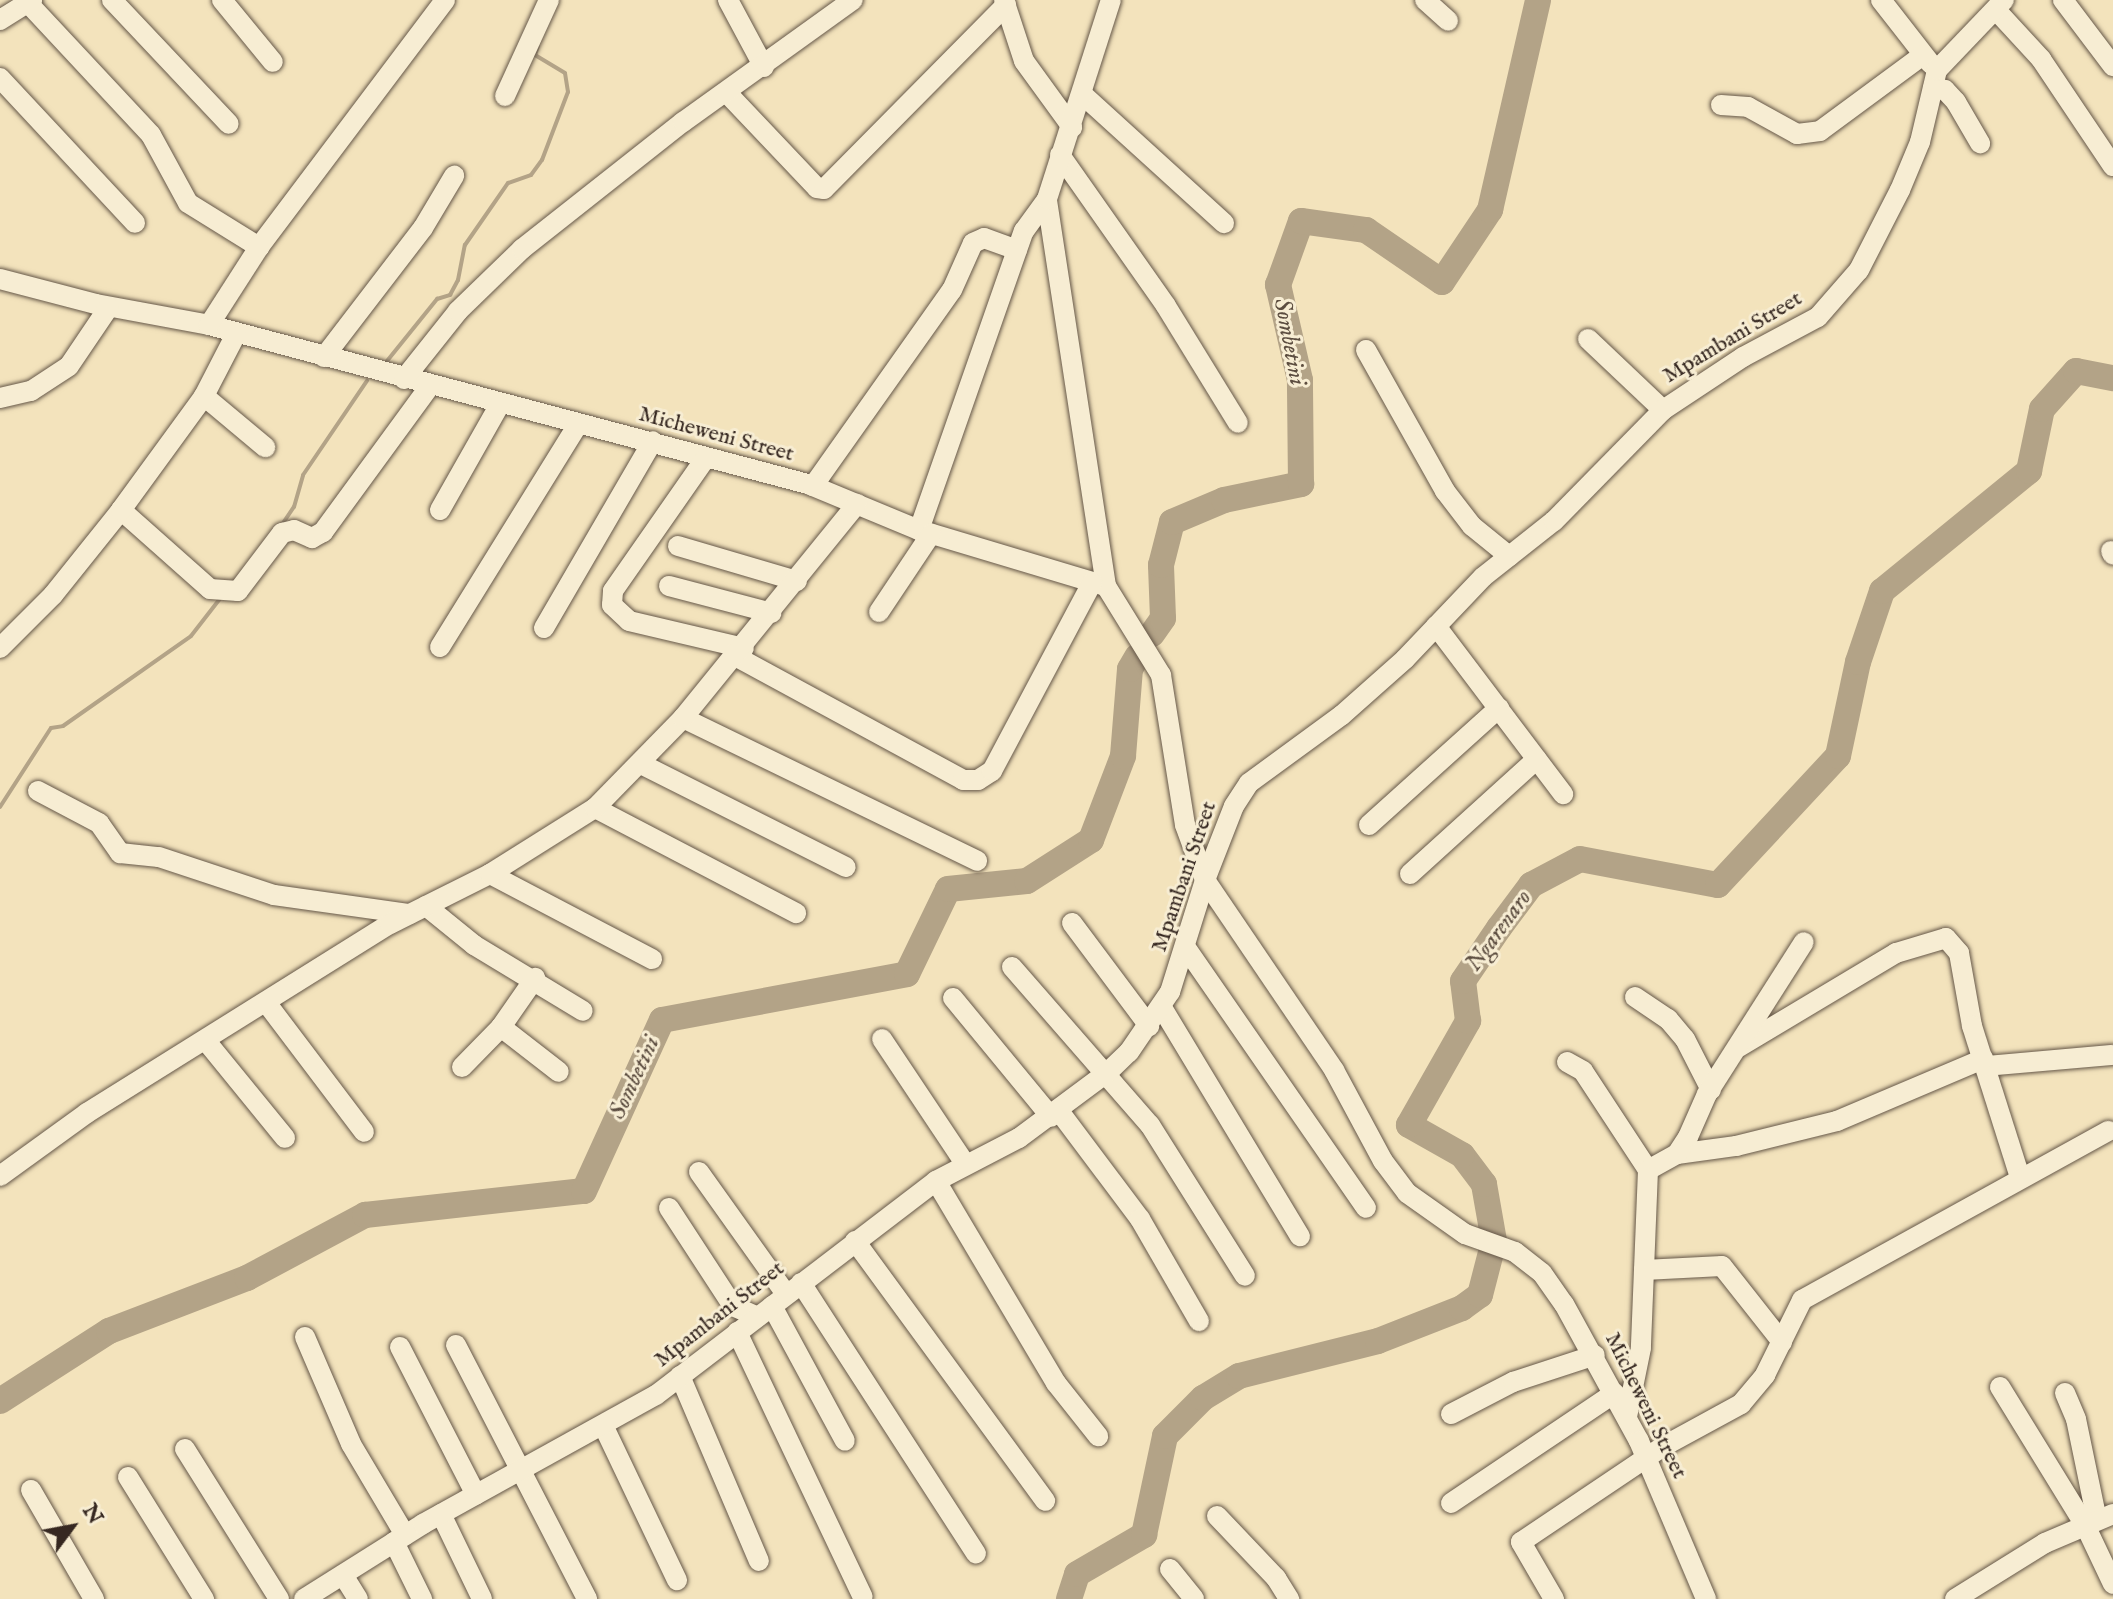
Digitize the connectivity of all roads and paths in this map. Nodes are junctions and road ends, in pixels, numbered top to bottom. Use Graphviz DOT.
graph roads {
  1 [pos="112,0"];
  2 [pos="222,0"];
  3 [pos="445,0"];
  4 [pos="549,0"];
  5 [pos="728,0"];
  6 [pos="853,0"];
  7 [pos="1111,0"];
  8 [pos="1425,0"];
  9 [pos="1881,0"];
  10 [pos="2063,0"];
  11 [pos="30,2"];
  12 [pos="1005,3"];
  13 [pos="2000,5"];
  14 [pos="0,20"];
  15 [pos="1448,21"];
  16 [pos="273,62"];
  17 [pos="2113,66"];
  18 [pos="764,67"];
  19 [pos="1931,71"];
  20 [pos="0,78"];
  21 [pos="727,93"];
  22 [pos="1082,94"];
  23 [pos="505,96"];
  24 [pos="1721,105"];
  25 [pos="229,124"];
  26 [pos="1072,127"];
  27 [pos="1980,143"];
  28 [pos="1060,155"];
  29 [pos="2113,166"];
  30 [pos="454,176"];
  31 [pos="1047,199"];
  32 [pos="135,223"];
  33 [pos="1224,223"];
  34 [pos="259,247"];
  35 [pos="1017,250"];
  36 [pos="0,279"];
  37 [pos="109,307"];
  38 [pos="209,325"];
  39 [pos="236,334"];
  40 [pos="1588,339"];
  41 [pos="1366,350"];
  42 [pos="324,357"];
  43 [pos="404,379"];
  44 [pos="430,386"];
  45 [pos="204,396"];
  46 [pos="0,398"];
  47 [pos="500,404"];
  48 [pos="1663,410"];
  49 [pos="1238,423"];
  50 [pos="578,424"];
  51 [pos="653,441"];
  52 [pos="265,447"];
  53 [pos="705,459"];
  54 [pos="813,486"];
  55 [pos="857,504"];
  56 [pos="121,510"];
  57 [pos="440,510"];
  58 [pos="925,532"];
  59 [pos="678,546"];
  60 [pos="1509,556"];
  61 [pos="797,581"];
  62 [pos="1099,584"];
  63 [pos="669,586"];
  64 [pos="879,612"];
  65 [pos="772,613"];
  66 [pos="1436,626"];
  67 [pos="544,628"];
  68 [pos="440,647"];
  69 [pos="0,648"];
  70 [pos="739,652"];
  71 [pos="1499,708"];
  72 [pos="683,718"];
  73 [pos="1537,759"];
  74 [pos="641,764"];
  75 [pos="38,791"];
  76 [pos="1563,794"];
  77 [pos="595,808"];
  78 [pos="1369,825"];
  79 [pos="977,861"];
  80 [pos="846,867"];
  81 [pos="490,874"];
  82 [pos="1410,874"];
  83 [pos="1205,880"];
  84 [pos="418,910"];
  85 [pos="796,913"];
  86 [pos="1072,923"];
  87 [pos="1804,942"];
  88 [pos="1186,948"];
  89 [pos="652,959"];
  90 [pos="1012,967"];
  91 [pos="535,978"];
  92 [pos="1635,997"];
  93 [pos="953,998"];
  94 [pos="268,1005"];
  95 [pos="1161,1006"];
  96 [pos="583,1011"];
  97 [pos="1149,1026"];
  98 [pos="501,1027"];
  99 [pos="882,1039"];
  100 [pos="206,1041"];
  101 [pos="1739,1047"];
  102 [pos="2113,1055"];
  103 [pos="1567,1062"];
  104 [pos="1985,1062"];
  105 [pos="462,1067"];
  106 [pos="559,1072"];
  107 [pos="1108,1072"];
  108 [pos="1711,1090"];
  109 [pos="1055,1114"];
  110 [pos="2108,1131"];
  111 [pos="364,1132"];
  112 [pos="285,1138"];
  113 [pos="1677,1154"];
  114 [pos="966,1165"];
  115 [pos="1648,1170"];
  116 [pos="699,1172"];
  117 [pos="0,1176"];
  118 [pos="2020,1177"];
  119 [pos="936,1181"];
  120 [pos="669,1208"];
  121 [pos="1366,1208"];
  122 [pos="1300,1236"];
  123 [pos="855,1241"];
  124 [pos="1644,1270"];
  125 [pos="1245,1276"];
  126 [pos="779,1300"];
  127 [pos="1199,1321"];
  128 [pos="737,1332"];
  129 [pos="305,1337"];
  130 [pos="1782,1342"];
  131 [pos="456,1345"];
  132 [pos="400,1347"];
  133 [pos="1595,1355"];
  134 [pos="680,1376"];
  135 [pos="2000,1387"];
  136 [pos="1615,1393"];
  137 [pos="2065,1393"];
  138 [pos="1451,1414"];
  139 [pos="1627,1417"];
  140 [pos="603,1425"];
  141 [pos="1098,1436"];
  142 [pos="845,1441"];
  143 [pos="185,1449"];
  144 [pos="1647,1458"];
  145 [pos="519,1472"];
  146 [pos="128,1477"];
  147 [pos="31,1490"];
  148 [pos="476,1495"];
  149 [pos="1045,1501"];
  150 [pos="1451,1503"];
  151 [pos="441,1514"];
  152 [pos="1217,1516"];
  153 [pos="2098,1520"];
  154 [pos="400,1539"];
  155 [pos="976,1553"];
  156 [pos="759,1561"];
  157 [pos="1170,1569"];
  158 [pos="343,1575"];
  159 [pos="677,1580"];
  160 [pos="2113,1584"];
  161 [pos="1987,1591"];
  162 [pos="863,1597"];
  163 [pos="94,1599"];
  164 [pos="204,1599"];
  165 [pos="279,1599"];
  166 [pos="304,1599"];
  167 [pos="358,1599"];
  168 [pos="422,1599"];
  169 [pos="482,1599"];
  170 [pos="587,1599"];
  171 [pos="1194,1599"];
  172 [pos="1289,1599"];
  173 [pos="1554,1599"];
  174 [pos="1706,1599"];
  175 [pos="1955,1599"];
  1 -- 25 [label="street"];
  2 -- 16 [label="street"];
  3 -- 34 [label="street"];
  4 -- 23 [label="street"];
  5 -- 18 [label="street"];
  6 -- 18 [label="street"];
  7 -- 22 [label="street"];
  8 -- 15 [label="street"];
  9 -- 19 [label="street"];
  10 -- 17 [label="street"];
  11 -- 14 [label="street"];
  11 -- 34 [label="street"];
  12 -- 21 [label="street"];
  12 -- 26 [label="street"];
  13 -- 19 [label="street"];
  13 -- 29 [label="street"];
  18 -- 21 [label="street"];
  19 -- 24 [label="street"];
  19 -- 27 [label="street"];
  19 -- 48 [label="street, Mpambani Street"];
  20 -- 32 [label="street"];
  21 -- 43 [label="street"];
  22 -- 26 [label="street"];
  22 -- 33 [label="street"];
  26 -- 28 [label="street"];
  28 -- 31 [label="street"];
  28 -- 49 [label="street"];
  30 -- 42 [label="street"];
  31 -- 35 [label="street"];
  31 -- 62 [label="street"];
  34 -- 38 [label="street"];
  35 -- 54 [label="street"];
  35 -- 58 [label="street"];
  36 -- 37 [label="street, Micheweni Street"];
  37 -- 38 [label="street, Micheweni Street"];
  37 -- 46 [label="street"];
  38 -- 39 [label="street, Micheweni Street"];
  39 -- 42 [label="street, Micheweni Street"];
  39 -- 45 [label="street"];
  40 -- 48 [label="street"];
  41 -- 60 [label="street"];
  42 -- 43 [label="street, Micheweni Street"];
  43 -- 44 [label="street, Micheweni Street"];
  44 -- 47 [label="street, Micheweni Street"];
  44 -- 56 [label="street"];
  45 -- 52 [label="street"];
  45 -- 56 [label="street"];
  47 -- 50 [label="street, Micheweni Street"];
  47 -- 57 [label="street"];
  48 -- 60 [label="street, Mpambani Street"];
  50 -- 51 [label="street, Micheweni Street"];
  50 -- 68 [label="street"];
  51 -- 53 [label="street, Micheweni Street"];
  51 -- 67 [label="street"];
  53 -- 54 [label="street, Micheweni Street"];
  53 -- 70 [label="street"];
  54 -- 55 [label="street, Micheweni Street"];
  55 -- 58 [label="street, Micheweni Street"];
  55 -- 61 [label="street"];
  56 -- 69 [label="street"];
  58 -- 62 [label="street, Micheweni Street"];
  58 -- 64 [label="street"];
  59 -- 61 [label="street"];
  60 -- 66 [label="street, Mpambani Street"];
  61 -- 65 [label="street"];
  62 -- 70 [label="street"];
  62 -- 83 [label="street"];
  63 -- 65 [label="street"];
  65 -- 70 [label="street"];
  66 -- 71 [label="street"];
  66 -- 83 [label="street, Mpambani Street"];
  70 -- 72 [label="street"];
  71 -- 73 [label="street"];
  71 -- 78 [label="street"];
  72 -- 74 [label="street"];
  72 -- 79 [label="street"];
  73 -- 76 [label="street"];
  73 -- 82 [label="street"];
  74 -- 77 [label="street"];
  74 -- 80 [label="street"];
  75 -- 84 [label="street"];
  77 -- 81 [label="street"];
  77 -- 85 [label="street"];
  81 -- 84 [label="street"];
  81 -- 89 [label="street"];
  83 -- 88 [label="street, Mpambani Street"];
  83 -- 133 [label="street, Micheweni Street"];
  84 -- 91 [label="street"];
  84 -- 94 [label="street"];
  86 -- 97 [label="street"];
  87 -- 101 [label="street"];
  88 -- 95 [label="street, Mpambani Street"];
  88 -- 121 [label="street"];
  90 -- 107 [label="street"];
  91 -- 96 [label="street"];
  91 -- 98 [label="street"];
  92 -- 108 [label="street"];
  93 -- 109 [label="street"];
  94 -- 100 [label="street"];
  94 -- 111 [label="street"];
  95 -- 97 [label="street, Mpambani Street"];
  95 -- 122 [label="street"];
  97 -- 107 [label="street, Mpambani Street"];
  98 -- 105 [label="street"];
  98 -- 106 [label="street"];
  99 -- 114 [label="street"];
  100 -- 112 [label="street"];
  100 -- 117 [label="street"];
  101 -- 104 [label="street"];
  101 -- 108 [label="street"];
  102 -- 104 [label="street"];
  103 -- 115 [label="street"];
  104 -- 113 [label="street"];
  104 -- 118 [label="street"];
  107 -- 109 [label="street, Mpambani Street"];
  107 -- 125 [label="street"];
  108 -- 113 [label="street"];
  109 -- 114 [label="street, Mpambani Street"];
  109 -- 127 [label="street"];
  110 -- 118 [label="street"];
  113 -- 115 [label="street"];
  114 -- 119 [label="street, Mpambani Street"];
  115 -- 124 [label="street"];
  116 -- 126 [label="street"];
  118 -- 130 [label="street"];
  119 -- 123 [label="street, Mpambani Street"];
  119 -- 141 [label="street"];
  120 -- 126 [label="street"];
  123 -- 126 [label="street, Mpambani Street"];
  123 -- 149 [label="street"];
  124 -- 130 [label="street"];
  124 -- 139 [label="street"];
  126 -- 128 [label="street, Mpambani Street"];
  126 -- 142 [label="street"];
  126 -- 155 [label="street"];
  128 -- 134 [label="street, Mpambani Street"];
  128 -- 162 [label="street"];
  129 -- 154 [label="street"];
  130 -- 144 [label="street"];
  131 -- 145 [label="street"];
  132 -- 148 [label="street"];
  133 -- 136 [label="street, Micheweni Street"];
  133 -- 138 [label="street"];
  134 -- 140 [label="street, Mpambani Street"];
  134 -- 156 [label="street"];
  135 -- 153 [label="street"];
  136 -- 139 [label="street, Micheweni Street"];
  136 -- 150 [label="street"];
  137 -- 153 [label="street"];
  139 -- 144 [label="street, Micheweni Street"];
  140 -- 145 [label="street, Mpambani Street"];
  140 -- 159 [label="street"];
  143 -- 165 [label="street"];
  144 -- 173 [label="street"];
  144 -- 174 [label="street, Micheweni Street"];
  145 -- 148 [label="street, Mpambani Street"];
  145 -- 170 [label="street"];
  146 -- 164 [label="street"];
  147 -- 163 [label="street"];
  148 -- 151 [label="street, Mpambani Street"];
  151 -- 154 [label="street, Mpambani Street"];
  151 -- 169 [label="street"];
  152 -- 172 [label="street"];
  153 -- 160 [label="street"];
  153 -- 161 [label="street"];
  154 -- 158 [label="street, Mpambani Street"];
  154 -- 168 [label="street"];
  157 -- 171 [label="street"];
  158 -- 166 [label="street, Mpambani Street"];
  158 -- 167 [label="street"];
  161 -- 175 [label="street"];
}
